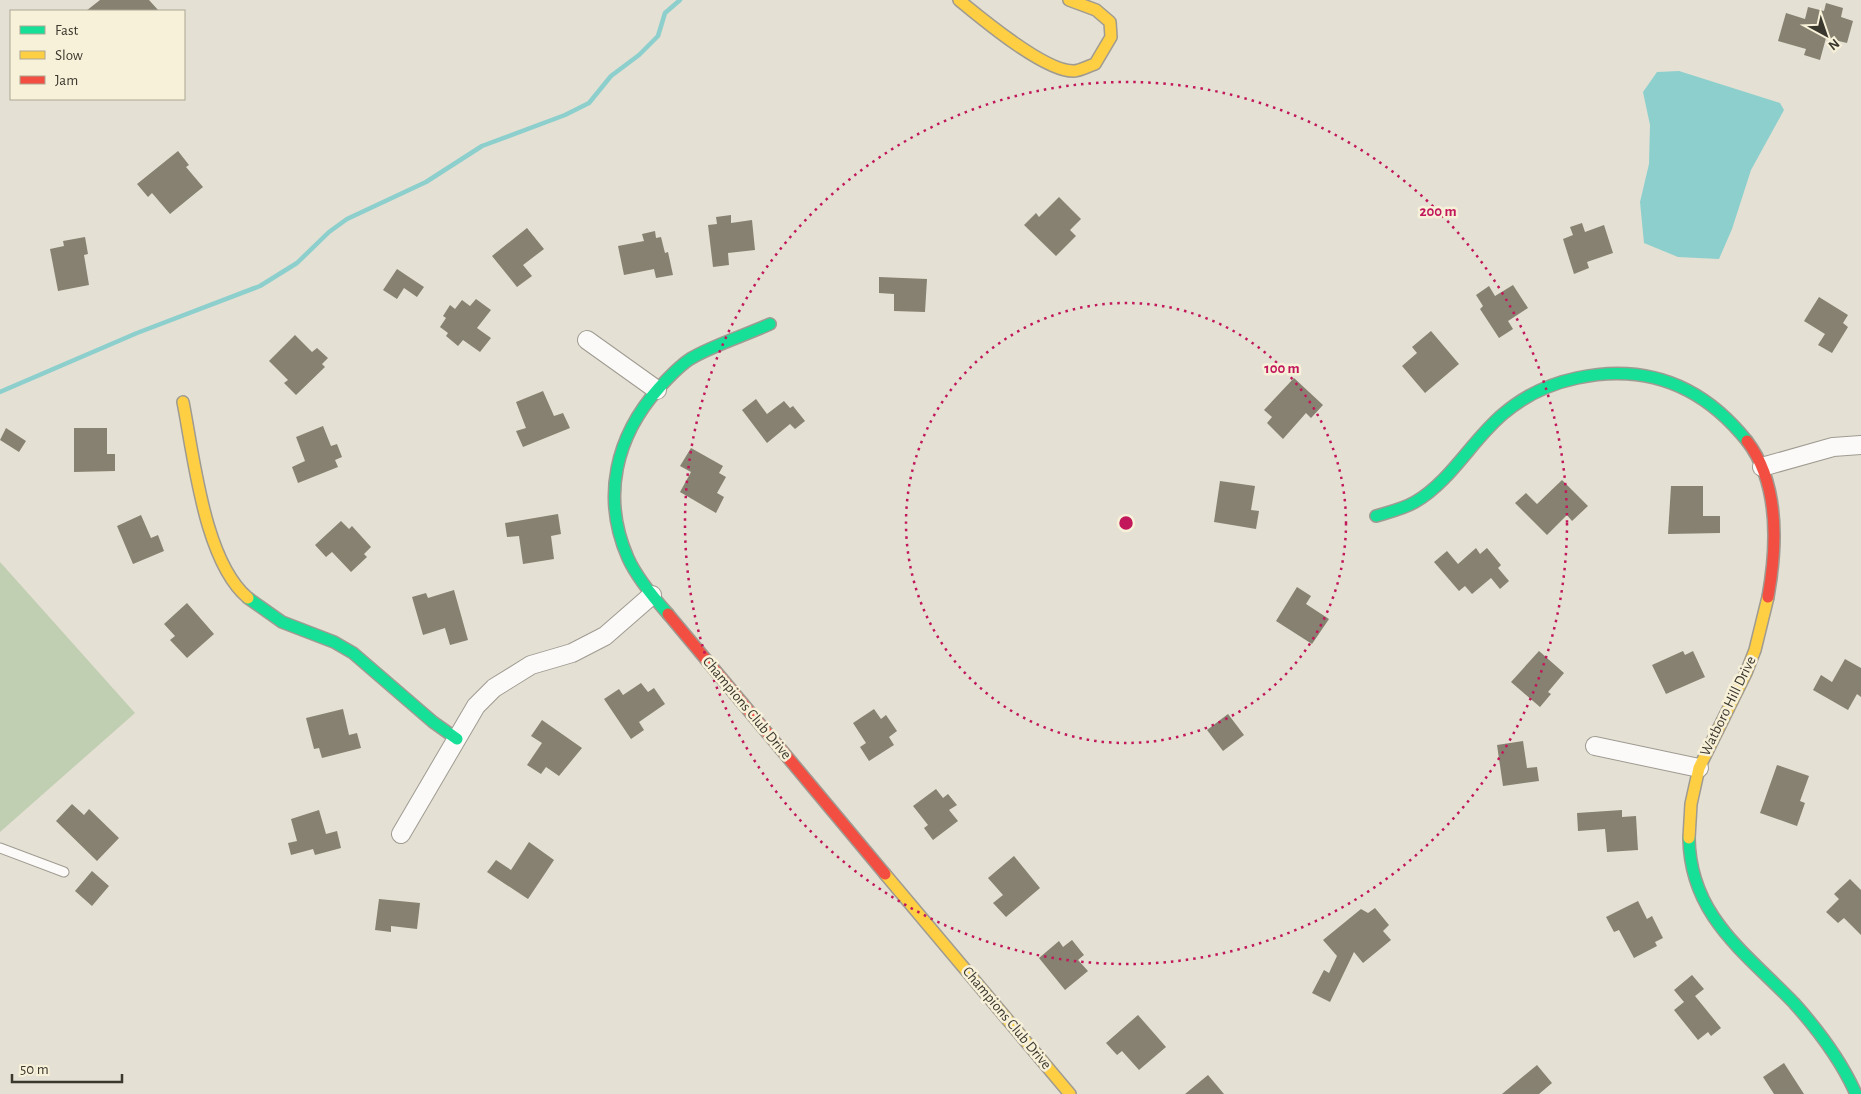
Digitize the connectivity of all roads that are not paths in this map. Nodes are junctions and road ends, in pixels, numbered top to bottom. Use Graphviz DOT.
graph roads {
  1 [pos="959,0"];
  2 [pos="1069,0"];
  3 [pos="770,324"];
  4 [pos="587,340"];
  5 [pos="657,390"];
  6 [pos="183,402"];
  7 [pos="1861,446"];
  8 [pos="1762,467"];
  9 [pos="1376,516"];
  10 [pos="652,595"];
  11 [pos="457,739"];
  12 [pos="1595,746"];
  13 [pos="1699,768"];
  14 [pos="401,834"];
  15 [pos="0,848"];
  16 [pos="64,872"];
  17 [pos="1070,1094"];
  18 [pos="1856,1094"];
  1 -- 2 [label="street"];
  3 -- 5 [label="street, Champions Club Drive"];
  4 -- 5 [label="street"];
  5 -- 10 [label="street, Champions Club Drive"];
  6 -- 11 [label="street"];
  7 -- 8 [label="street"];
  8 -- 9 [label="street, Watboro Hill Drive"];
  8 -- 13 [label="street, Watboro Hill Drive"];
  10 -- 11 [label="street"];
  10 -- 17 [label="street, Champions Club Drive"];
  11 -- 14 [label="street"];
  12 -- 13 [label="street"];
  13 -- 18 [label="street, Watboro Hill Drive"];
  15 -- 16 [label="lane"];
}
